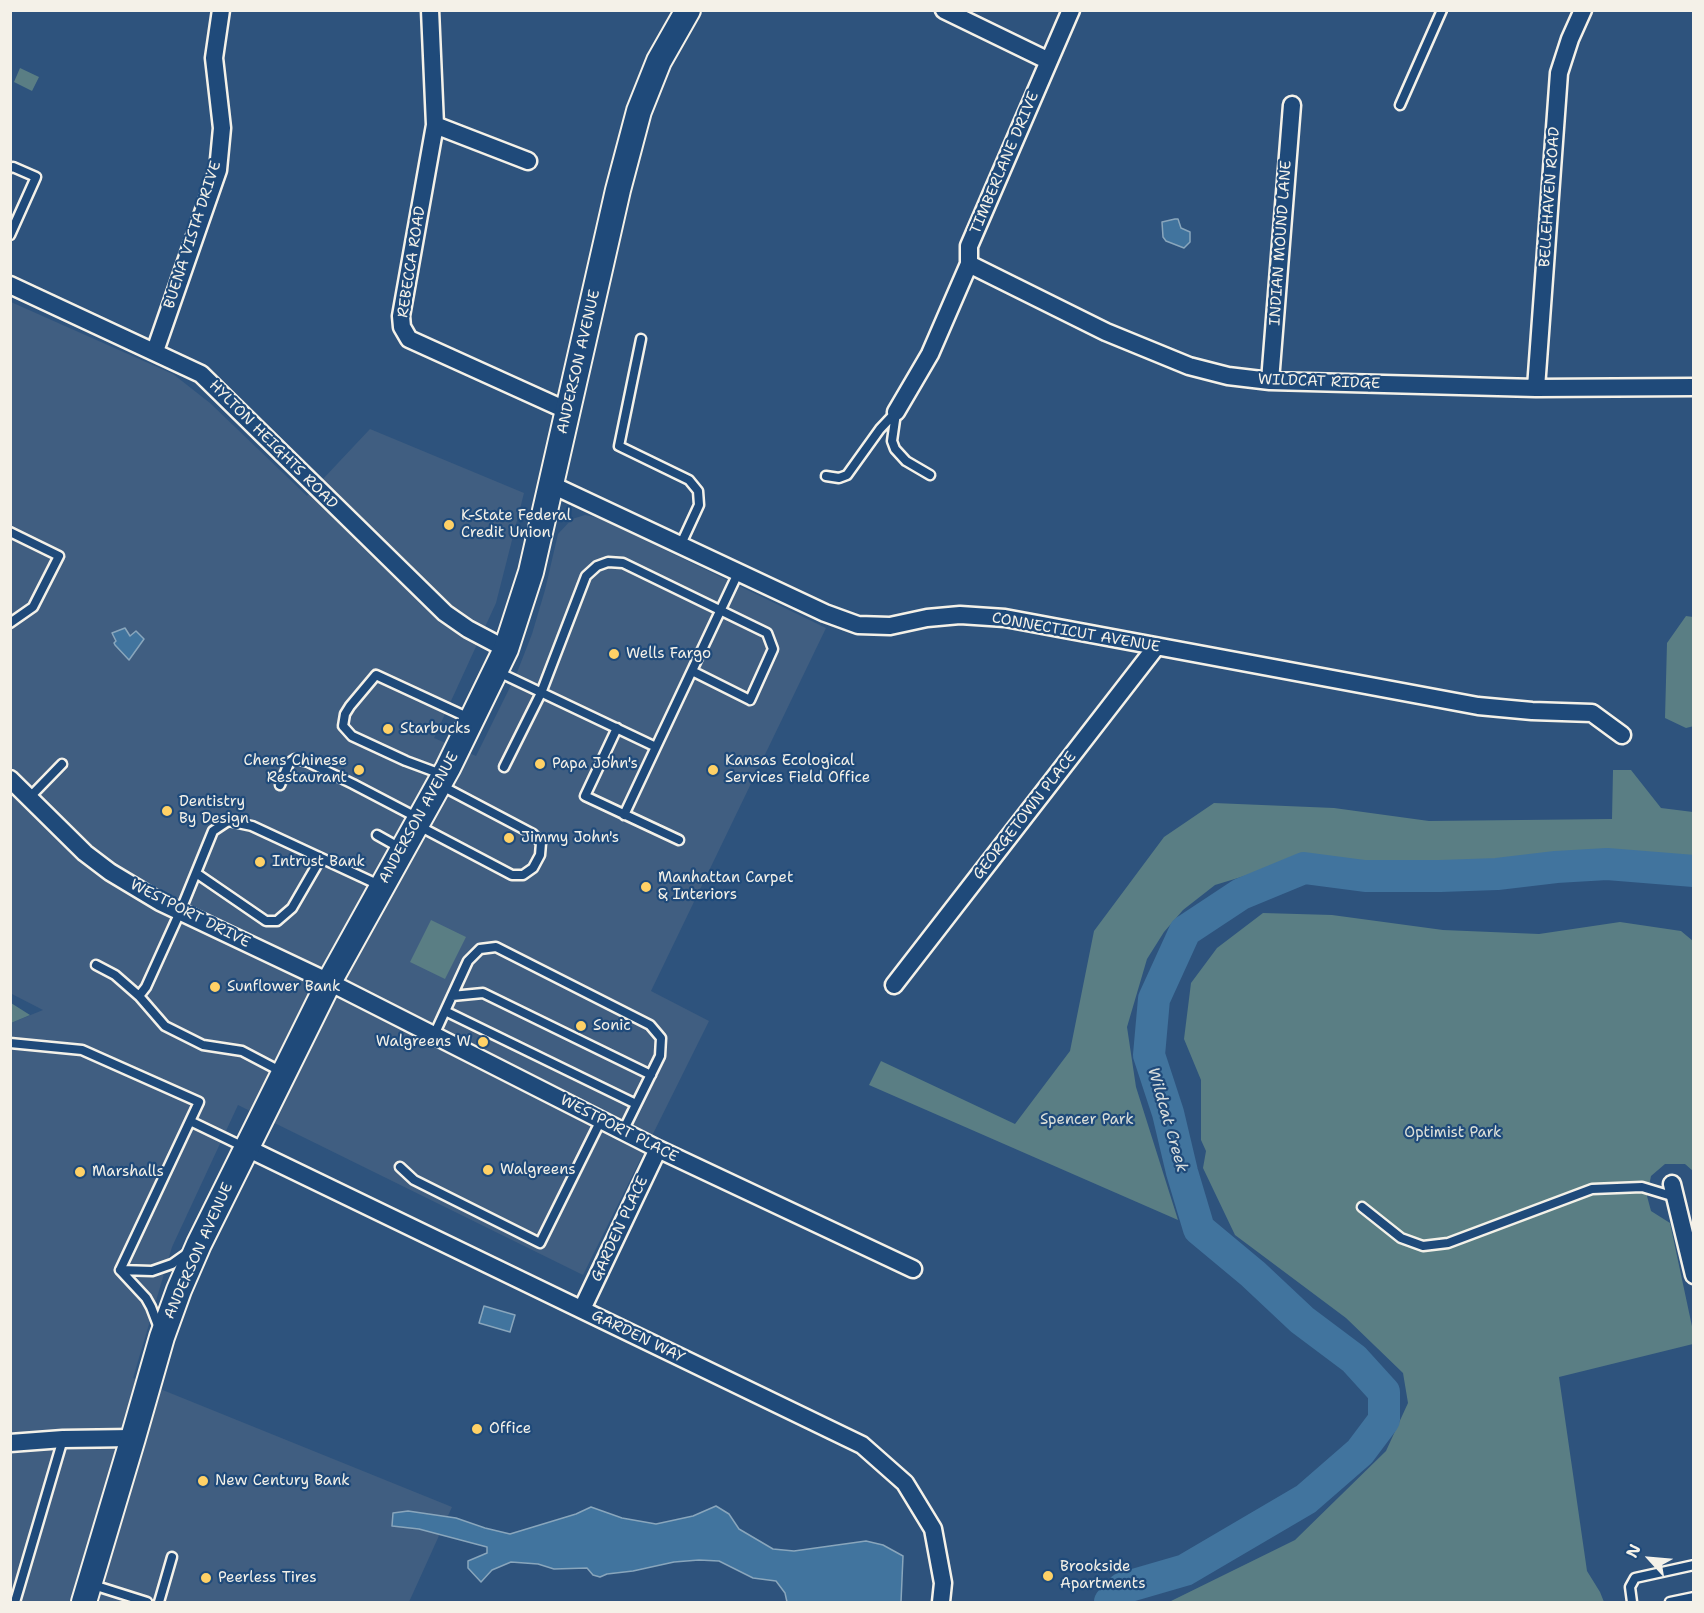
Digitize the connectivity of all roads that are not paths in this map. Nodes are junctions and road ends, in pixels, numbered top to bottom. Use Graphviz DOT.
graph roads {
  1 [pos="221,10"];
  2 [pos="430,10"];
  3 [pos="688,10"];
  4 [pos="944,10"];
  5 [pos="1071,10"];
  6 [pos="1442,10"];
  7 [pos="1584,10"];
  8 [pos="1049,61"];
  9 [pos="1292,105"];
  10 [pos="1400,105"];
  11 [pos="435,125"];
  12 [pos="528,161"];
  13 [pos="10,168"];
  14 [pos="10,235"];
  15 [pos="969,264"];
  16 [pos="10,285"];
  17 [pos="641,339"];
  18 [pos="154,351"];
  19 [pos="1270,381"];
  20 [pos="1694,387"];
  21 [pos="1536,388"];
  22 [pos="568,411"];
  23 [pos="896,412"];
  24 [pos="826,476"];
  25 [pos="930,476"];
  26 [pos="550,484"];
  27 [pos="10,532"];
  28 [pos="681,544"];
  29 [pos="739,571"];
  30 [pos="721,610"];
  31 [pos="10,623"];
  32 [pos="1156,647"];
  33 [pos="506,649"];
  34 [pos="496,671"];
  35 [pos="692,671"];
  36 [pos="541,693"];
  37 [pos="472,719"];
  38 [pos="617,728"];
  39 [pos="1622,735"];
  40 [pos="656,747"];
  41 [pos="62,764"];
  42 [pos="504,767"];
  43 [pos="10,779"];
  44 [pos="441,780"];
  45 [pos="280,785"];
  46 [pos="29,798"];
  47 [pos="624,815"];
  48 [pos="418,822"];
  49 [pos="377,835"];
  50 [pos="679,840"];
  51 [pos="403,849"];
  52 [pos="321,858"];
  53 [pos="196,873"];
  54 [pos="382,886"];
  55 [pos="180,912"];
  56 [pos="96,965"];
  57 [pos="329,982"];
  58 [pos="894,985"];
  59 [pos="139,996"];
  60 [pos="452,996"];
  61 [pos="445,1011"];
  62 [pos="434,1035"];
  63 [pos="10,1043"];
  64 [pos="284,1073"];
  65 [pos="651,1074"];
  66 [pos="636,1104"];
  67 [pos="601,1120"];
  68 [pos="190,1121"];
  69 [pos="623,1131"];
  70 [pos="247,1148"];
  71 [pos="658,1149"];
  72 [pos="400,1167"];
  73 [pos="1674,1190"];
  74 [pos="1362,1207"];
  75 [pos="199,1244"];
  76 [pos="913,1269"];
  77 [pos="120,1270"];
  78 [pos="1694,1275"];
  79 [pos="582,1309"];
  80 [pos="162,1337"];
  81 [pos="134,1438"];
  82 [pos="63,1439"];
  83 [pos="10,1443"];
  84 [pos="172,1557"];
  85 [pos="1694,1565"];
  86 [pos="87,1593"];
  87 [pos="1694,1597"];
  88 [pos="15,1602"];
  89 [pos="147,1602"];
  90 [pos="159,1602"];
  91 [pos="941,1602"];
  92 [pos="1632,1602"];
  93 [pos="1670,1602"];
  1 -- 18 [label="street, BUENA VISTA DRIVE"];
  2 -- 11 [label="street, REBECCA ROAD"];
  3 -- 22 [label="main road, ANDERSON AVENUE"];
  4 -- 8 [label="street"];
  5 -- 8 [label="street, TIMBERLANE DRIVE"];
  6 -- 10 [label="lane"];
  7 -- 21 [label="street, BELLEHAVEN ROAD"];
  8 -- 15 [label="street, TIMBERLANE DRIVE"];
  9 -- 19 [label="street, INDIAN MOUND LANE"];
  11 -- 12 [label="street"];
  11 -- 22 [label="street, REBECCA ROAD"];
  13 -- 14 [label="lane"];
  15 -- 19 [label="street, WILDCAT RIDGE"];
  15 -- 23 [label="street, TIMBERLANE DRIVE"];
  16 -- 18 [label="street, HYLTON HEIGHTS ROAD"];
  17 -- 28 [label="lane"];
  18 -- 33 [label="street, HYLTON HEIGHTS ROAD"];
  19 -- 21 [label="street, WILDCAT RIDGE"];
  20 -- 21 [label="street, WILDCAT RIDGE"];
  22 -- 26 [label="main road, ANDERSON AVENUE"];
  23 -- 24 [label="lane"];
  23 -- 25 [label="lane"];
  26 -- 28 [label="street, CONNECTICUT AVENUE"];
  26 -- 33 [label="main road, ANDERSON AVENUE"];
  27 -- 31 [label="lane"];
  28 -- 29 [label="street, CONNECTICUT AVENUE"];
  29 -- 30 [label="lane"];
  29 -- 32 [label="street, CONNECTICUT AVENUE"];
  30 -- 35 [label="lane"];
  30 -- 35 [label="lane"];
  30 -- 36 [label="lane"];
  32 -- 39 [label="street, CONNECTICUT AVENUE"];
  32 -- 58 [label="street, GEORGETOWN PLACE"];
  33 -- 34 [label="main road, ANDERSON AVENUE"];
  34 -- 36 [label="lane"];
  34 -- 37 [label="main road, ANDERSON AVENUE"];
  35 -- 40 [label="lane"];
  36 -- 38 [label="lane"];
  36 -- 42 [label="lane"];
  37 -- 44 [label="main road, ANDERSON AVENUE"];
  37 -- 44 [label="lane"];
  38 -- 40 [label="lane"];
  38 -- 47 [label="lane"];
  40 -- 47 [label="lane"];
  41 -- 46 [label="lane"];
  43 -- 46 [label="street, WESTPORT DRIVE"];
  44 -- 48 [label="main road, ANDERSON AVENUE"];
  44 -- 48 [label="lane"];
  45 -- 48 [label="lane"];
  46 -- 55 [label="street, WESTPORT DRIVE"];
  47 -- 50 [label="lane"];
  48 -- 51 [label="main road, ANDERSON AVENUE"];
  49 -- 51 [label="lane"];
  51 -- 54 [label="main road, ANDERSON AVENUE"];
  52 -- 53 [label="lane"];
  52 -- 53 [label="lane"];
  52 -- 54 [label="lane"];
  53 -- 55 [label="lane"];
  54 -- 57 [label="main road, ANDERSON AVENUE"];
  55 -- 57 [label="street, WESTPORT DRIVE"];
  55 -- 59 [label="lane"];
  56 -- 59 [label="lane"];
  57 -- 62 [label="street, WESTPORT PLACE"];
  57 -- 64 [label="main road, ANDERSON AVENUE"];
  59 -- 64 [label="lane"];
  60 -- 61 [label="lane"];
  60 -- 65 [label="lane"];
  60 -- 65 [label="lane"];
  61 -- 62 [label="lane"];
  61 -- 66 [label="lane"];
  62 -- 67 [label="street, WESTPORT PLACE"];
  63 -- 68 [label="lane"];
  64 -- 70 [label="main road, ANDERSON AVENUE"];
  65 -- 66 [label="lane"];
  66 -- 69 [label="lane"];
  67 -- 69 [label="street, WESTPORT PLACE"];
  67 -- 72 [label="lane"];
  68 -- 70 [label="lane"];
  68 -- 77 [label="lane"];
  69 -- 71 [label="street, WESTPORT PLACE"];
  70 -- 75 [label="main road, ANDERSON AVENUE"];
  70 -- 79 [label="street, GARDEN WAY"];
  71 -- 76 [label="street, WESTPORT PLACE"];
  71 -- 79 [label="street, GARDEN PLACE"];
  73 -- 74 [label="lane"];
  73 -- 78 [label="street"];
  75 -- 77 [label="lane"];
  75 -- 80 [label="main road, ANDERSON AVENUE"];
  77 -- 80 [label="lane"];
  79 -- 91 [label="street, GARDEN WAY"];
  80 -- 81 [label="main road, ANDERSON AVENUE"];
  81 -- 82 [label="street"];
  81 -- 86 [label="main road, ANDERSON AVENUE"];
  82 -- 83 [label="street"];
  82 -- 88 [label="lane"];
  84 -- 90 [label="lane"];
  85 -- 92 [label="lane"];
  86 -- 89 [label="lane"];
  87 -- 93 [label="lane"];
}
